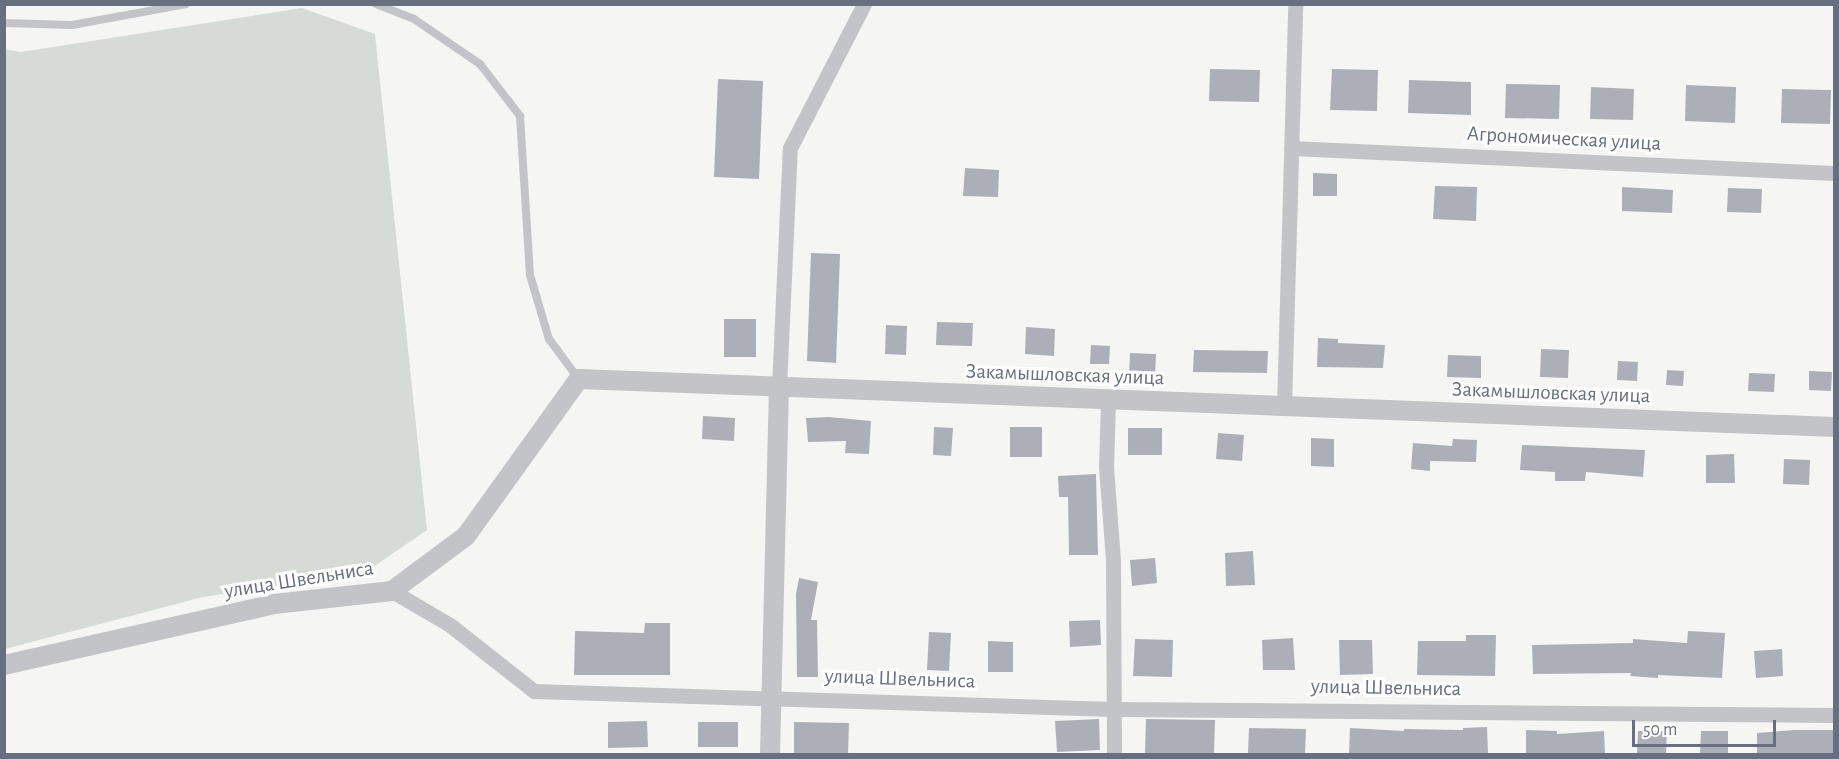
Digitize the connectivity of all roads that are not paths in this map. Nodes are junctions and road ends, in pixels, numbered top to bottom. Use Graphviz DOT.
graph roads {
  1 [pos="186,4"];
  2 [pos="375,4"];
  3 [pos="864,4"];
  4 [pos="1295,4"];
  5 [pos="4,23"];
  6 [pos="1291,148"];
  7 [pos="1834,172"];
  8 [pos="579,379"];
  9 [pos="779,387"];
  10 [pos="1108,401"];
  11 [pos="1284,408"];
  12 [pos="1834,428"];
  13 [pos="392,591"];
  14 [pos="4,665"];
  15 [pos="773,700"];
  16 [pos="1113,709"];
  17 [pos="1834,716"];
  18 [pos="770,754"];
  19 [pos="1114,754"];
  1 -- 5 [label="lane"];
  2 -- 8 [label="lane"];
  3 -- 9 [label="street"];
  4 -- 6 [label="street"];
  6 -- 7 [label="street, Агрономическая улица"];
  6 -- 11 [label="street"];
  8 -- 9 [label="street, Закамышловская улица"];
  8 -- 13 [label="street"];
  9 -- 10 [label="street, Закамышловская улица"];
  9 -- 15 [label="street"];
  10 -- 11 [label="street, Закамышловская улица"];
  10 -- 16 [label="street"];
  11 -- 12 [label="street, Закамышловская улица"];
  13 -- 14 [label="street, улица Швельниса"];
  13 -- 15 [label="street, улица Швельниса"];
  15 -- 16 [label="street, улица Швельниса"];
  15 -- 18 [label="street"];
  16 -- 17 [label="street, улица Швельниса"];
  16 -- 19 [label="street"];
}
